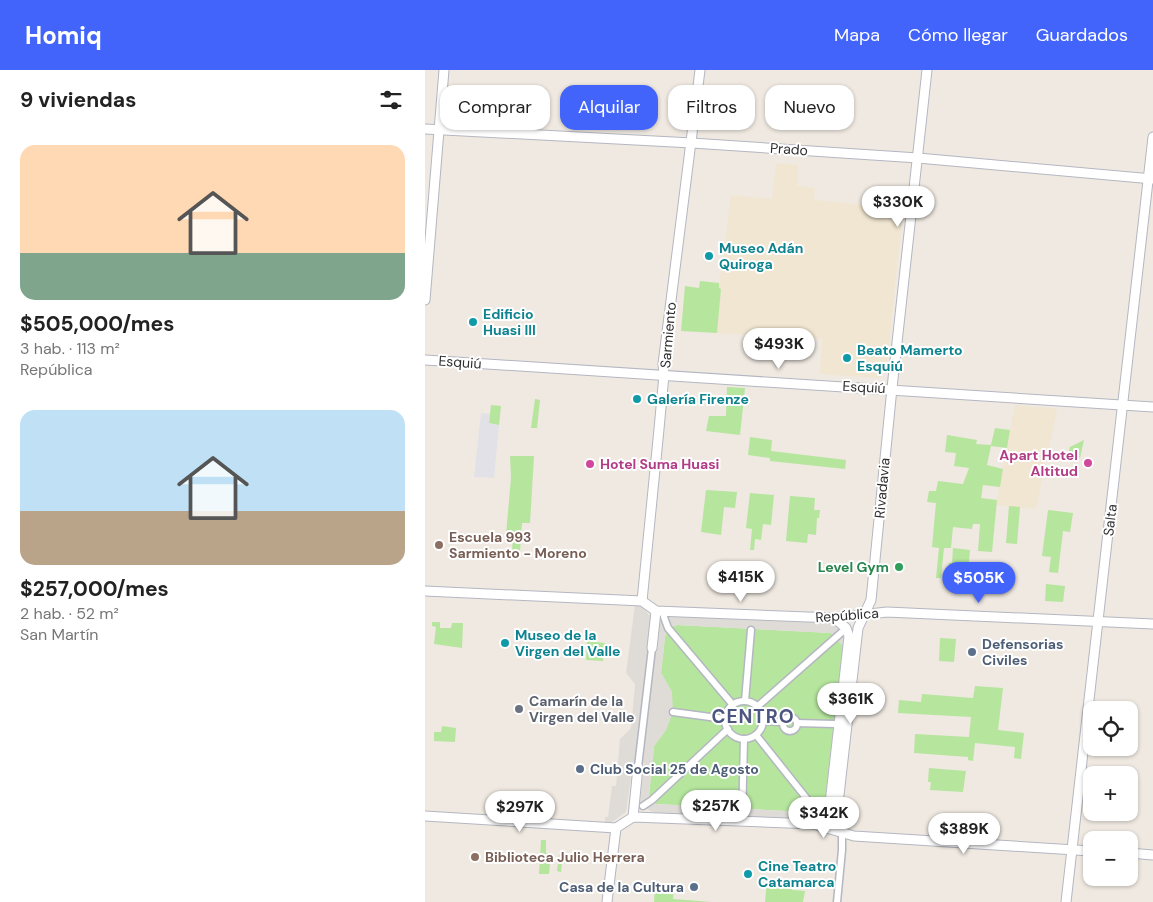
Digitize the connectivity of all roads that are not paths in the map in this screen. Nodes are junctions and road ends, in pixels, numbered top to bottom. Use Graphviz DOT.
graph roads {
  1 [pos="444,70"];
  2 [pos="700,70"];
  3 [pos="927,70"];
  4 [pos="425,129"];
  5 [pos="439,130"];
  6 [pos="1153,137"];
  7 [pos="692,143"];
  8 [pos="918,158"];
  9 [pos="1151,178"];
  10 [pos="425,300"];
  11 [pos="425,360"];
  12 [pos="664,375"];
  13 [pos="891,388"];
  14 [pos="1123,405"];
  15 [pos="1153,406"];
  16 [pos="425,591"];
  17 [pos="642,601"];
  18 [pos="660,614"];
  19 [pos="862,615"];
  20 [pos="834,618"];
  21 [pos="1098,621"];
  22 [pos="1153,624"];
  23 [pos="751,630"];
  24 [pos="842,632"];
  25 [pos="652,648"];
  26 [pos="745,701"];
  27 [pos="733,705"];
  28 [pos="758,706"];
  29 [pos="673,712"];
  30 [pos="725,719"];
  31 [pos="764,721"];
  32 [pos="783,722"];
  33 [pos="797,724"];
  34 [pos="834,724"];
  35 [pos="728,729"];
  36 [pos="756,735"];
  37 [pos="744,739"];
  38 [pos="638,767"];
  39 [pos="643,806"];
  40 [pos="425,816"];
  41 [pos="633,817"];
  42 [pos="742,821"];
  43 [pos="814,821"];
  44 [pos="616,828"];
  45 [pos="842,833"];
  46 [pos="1073,849"];
  47 [pos="1083,850"];
  48 [pos="1138,854"];
  49 [pos="1153,855"];
  50 [pos="607,902"];
  51 [pos="837,902"];
  52 [pos="1066,902"];
  1 -- 5 [label="street"];
  2 -- 7 [label="street, Sarmiento"];
  3 -- 8 [label="street, Rivadavia"];
  4 -- 5 [label="street, Prado"];
  5 -- 7 [label="street, Prado"];
  5 -- 10 [label="street"];
  6 -- 9 [label="street, Salta"];
  7 -- 8 [label="street, Prado"];
  7 -- 12 [label="street, Sarmiento"];
  8 -- 9 [label="street, Prado"];
  8 -- 13 [label="street, Rivadavia"];
  9 -- 14 [label="street, Salta"];
  11 -- 12 [label="street, Esquiú"];
  12 -- 13 [label="street, Esquiú"];
  12 -- 17 [label="street, Sarmiento"];
  13 -- 14 [label="street, Esquiú"];
  13 -- 19 [label="street, Rivadavia"];
  14 -- 15 [label="street, Esquiú"];
  14 -- 21 [label="street, Salta"];
  16 -- 17 [label="street"];
  17 -- 18 [label="street"];
  18 -- 20 [label="street, República"];
  18 -- 25 [label="street"];
  18 -- 27 [label="street"];
  19 -- 20 [label="street, República"];
  19 -- 21 [label="street, República"];
  19 -- 45 [label="street, Rivadavia"];
  20 -- 43 [label="street"];
  21 -- 22 [label="street, República"];
  21 -- 46 [label="street, Salta"];
  23 -- 26 [label="street"];
  24 -- 28 [label="street"];
  25 -- 38 [label="street"];
  26 -- 27 [label="street"];
  26 -- 28 [label="street"];
  27 -- 30 [label="street"];
  28 -- 31 [label="street"];
  29 -- 30 [label="street"];
  30 -- 35 [label="street"];
  31 -- 32 [label="street"];
  31 -- 36 [label="street"];
  32 -- 33 [label="street"];
  32 -- 33 [label="street"];
  33 -- 34 [label="street"];
  35 -- 37 [label="street"];
  35 -- 39 [label="street"];
  36 -- 37 [label="street"];
  36 -- 43 [label="street"];
  37 -- 42 [label="street"];
  38 -- 41 [label="street"];
  40 -- 44 [label="street"];
  41 -- 42 [label="street"];
  41 -- 44 [label="street"];
  42 -- 43 [label="street"];
  43 -- 45 [label="street"];
  44 -- 50 [label="street"];
  45 -- 46 [label="street"];
  45 -- 51 [label="street, Rivadavia"];
  46 -- 47 [label="street"];
  46 -- 52 [label="street, Salta"];
  48 -- 49 [label="street"];
}
